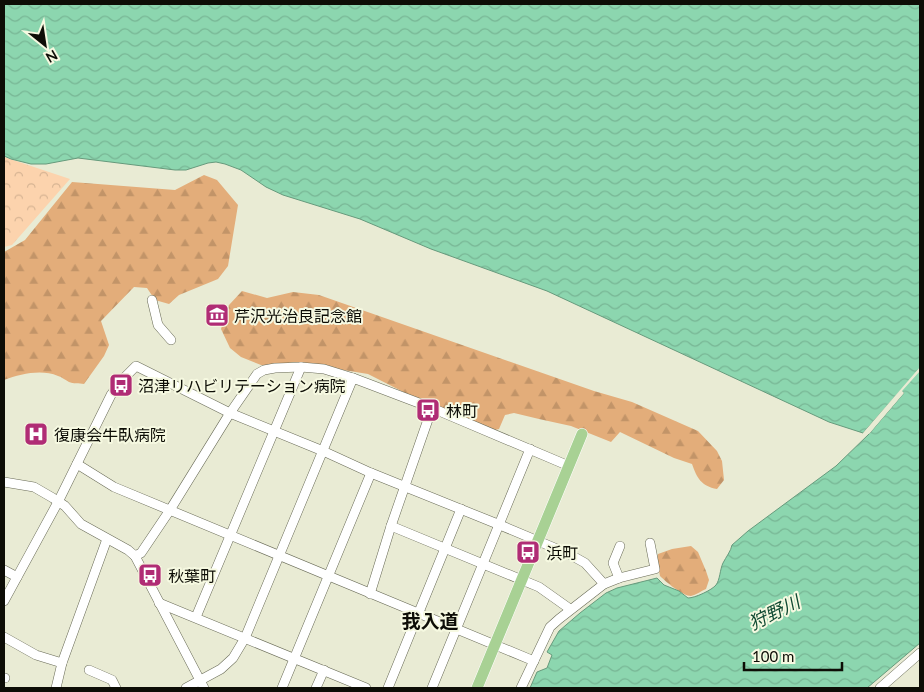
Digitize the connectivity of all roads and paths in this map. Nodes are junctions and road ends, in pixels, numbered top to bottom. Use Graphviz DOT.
graph roads {
  1 [pos="152,300"];
  2 [pos="171,340"];
  3 [pos="301,367"];
  4 [pos="353,378"];
  5 [pos="432,408"];
  6 [pos="230,413"];
  7 [pos="275,431"];
  8 [pos="582,434"];
  9 [pos="530,449"];
  10 [pos="323,451"];
  11 [pos="77,464"];
  12 [pos="569,466"];
  13 [pos="371,473"];
  14 [pos="4,482"];
  15 [pos="404,486"];
  16 [pos="58,502"];
  17 [pos="461,509"];
  18 [pos="170,510"];
  19 [pos="500,524"];
  20 [pos="391,526"];
  21 [pos="231,536"];
  22 [pos="108,538"];
  23 [pos="538,540"];
  24 [pos="650,543"];
  25 [pos="620,546"];
  26 [pos="446,548"];
  27 [pos="135,556"];
  28 [pos="279,556"];
  29 [pos="483,564"];
  30 [pos="4,570"];
  31 [pos="328,576"];
  32 [pos="17,577"];
  33 [pos="619,578"];
  34 [pos="522,580"];
  35 [pos="604,584"];
  36 [pos="370,594"];
  37 [pos="4,601"];
  38 [pos="159,603"];
  39 [pos="570,609"];
  40 [pos="419,614"];
  41 [pos="196,618"];
  42 [pos="456,629"];
  43 [pos="4,637"];
  44 [pos="245,638"];
  45 [pos="494,645"];
  46 [pos="920,653"];
  47 [pos="293,658"];
  48 [pos="534,661"];
  49 [pos="62,663"];
  50 [pos="89,670"];
  51 [pos="324,670"];
  52 [pos="202,685"];
  53 [pos="56,688"];
  54 [pos="116,688"];
  55 [pos="186,688"];
  56 [pos="282,688"];
  57 [pos="316,688"];
  58 [pos="366,688"];
  59 [pos="388,688"];
  60 [pos="432,688"];
  61 [pos="477,688"];
  62 [pos="521,688"];
  63 [pos="880,688"];
  1 -- 2 [label="street"];
  3 -- 4 [label="street"];
  3 -- 6 [label="street"];
  3 -- 7 [label="street"];
  4 -- 5 [label="street"];
  4 -- 10 [label="street"];
  5 -- 9 [label="street"];
  5 -- 15 [label="street"];
  6 -- 7 [label="street"];
  6 -- 11 [label="street"];
  6 -- 18 [label="street"];
  7 -- 10 [label="street"];
  7 -- 21 [label="street"];
  8 -- 12 [label="main road"];
  9 -- 12 [label="street"];
  9 -- 19 [label="street"];
  10 -- 13 [label="street"];
  10 -- 28 [label="street"];
  11 -- 16 [label="street"];
  11 -- 18 [label="street"];
  12 -- 23 [label="main road"];
  13 -- 15 [label="street"];
  13 -- 31 [label="street"];
  14 -- 16 [label="street"];
  15 -- 17 [label="street"];
  15 -- 20 [label="street"];
  16 -- 22 [label="street"];
  16 -- 32 [label="street"];
  17 -- 19 [label="street"];
  17 -- 26 [label="street"];
  18 -- 21 [label="street"];
  18 -- 27 [label="street"];
  19 -- 23 [label="street"];
  19 -- 29 [label="street"];
  20 -- 26 [label="street"];
  20 -- 36 [label="street"];
  21 -- 28 [label="street"];
  21 -- 41 [label="street"];
  22 -- 27 [label="street"];
  22 -- 49 [label="street"];
  23 -- 34 [label="main road"];
  23 -- 35 [label="street"];
  24 -- 33 [label="street"];
  25 -- 33 [label="street"];
  26 -- 29 [label="street"];
  26 -- 40 [label="street"];
  27 -- 38 [label="street"];
  28 -- 31 [label="street"];
  28 -- 44 [label="street"];
  29 -- 34 [label="street"];
  29 -- 42 [label="street"];
  30 -- 32 [label="street"];
  31 -- 36 [label="street"];
  31 -- 47 [label="street"];
  32 -- 37 [label="street"];
  33 -- 35 [label="street"];
  34 -- 39 [label="street"];
  34 -- 45 [label="main road"];
  35 -- 39 [label="street"];
  36 -- 40 [label="street"];
  38 -- 41 [label="street"];
  38 -- 52 [label="street"];
  39 -- 48 [label="street"];
  40 -- 42 [label="street"];
  40 -- 59 [label="street"];
  41 -- 44 [label="street"];
  42 -- 45 [label="street"];
  42 -- 60 [label="street"];
  43 -- 49 [label="street"];
  44 -- 47 [label="street"];
  44 -- 52 [label="street"];
  45 -- 48 [label="street"];
  45 -- 61 [label="main road"];
  46 -- 63 [label="street"];
  47 -- 51 [label="street"];
  47 -- 56 [label="street"];
  48 -- 62 [label="street"];
  49 -- 53 [label="street"];
  50 -- 54 [label="street"];
  51 -- 57 [label="street"];
  51 -- 58 [label="street"];
  52 -- 55 [label="street"];
}
